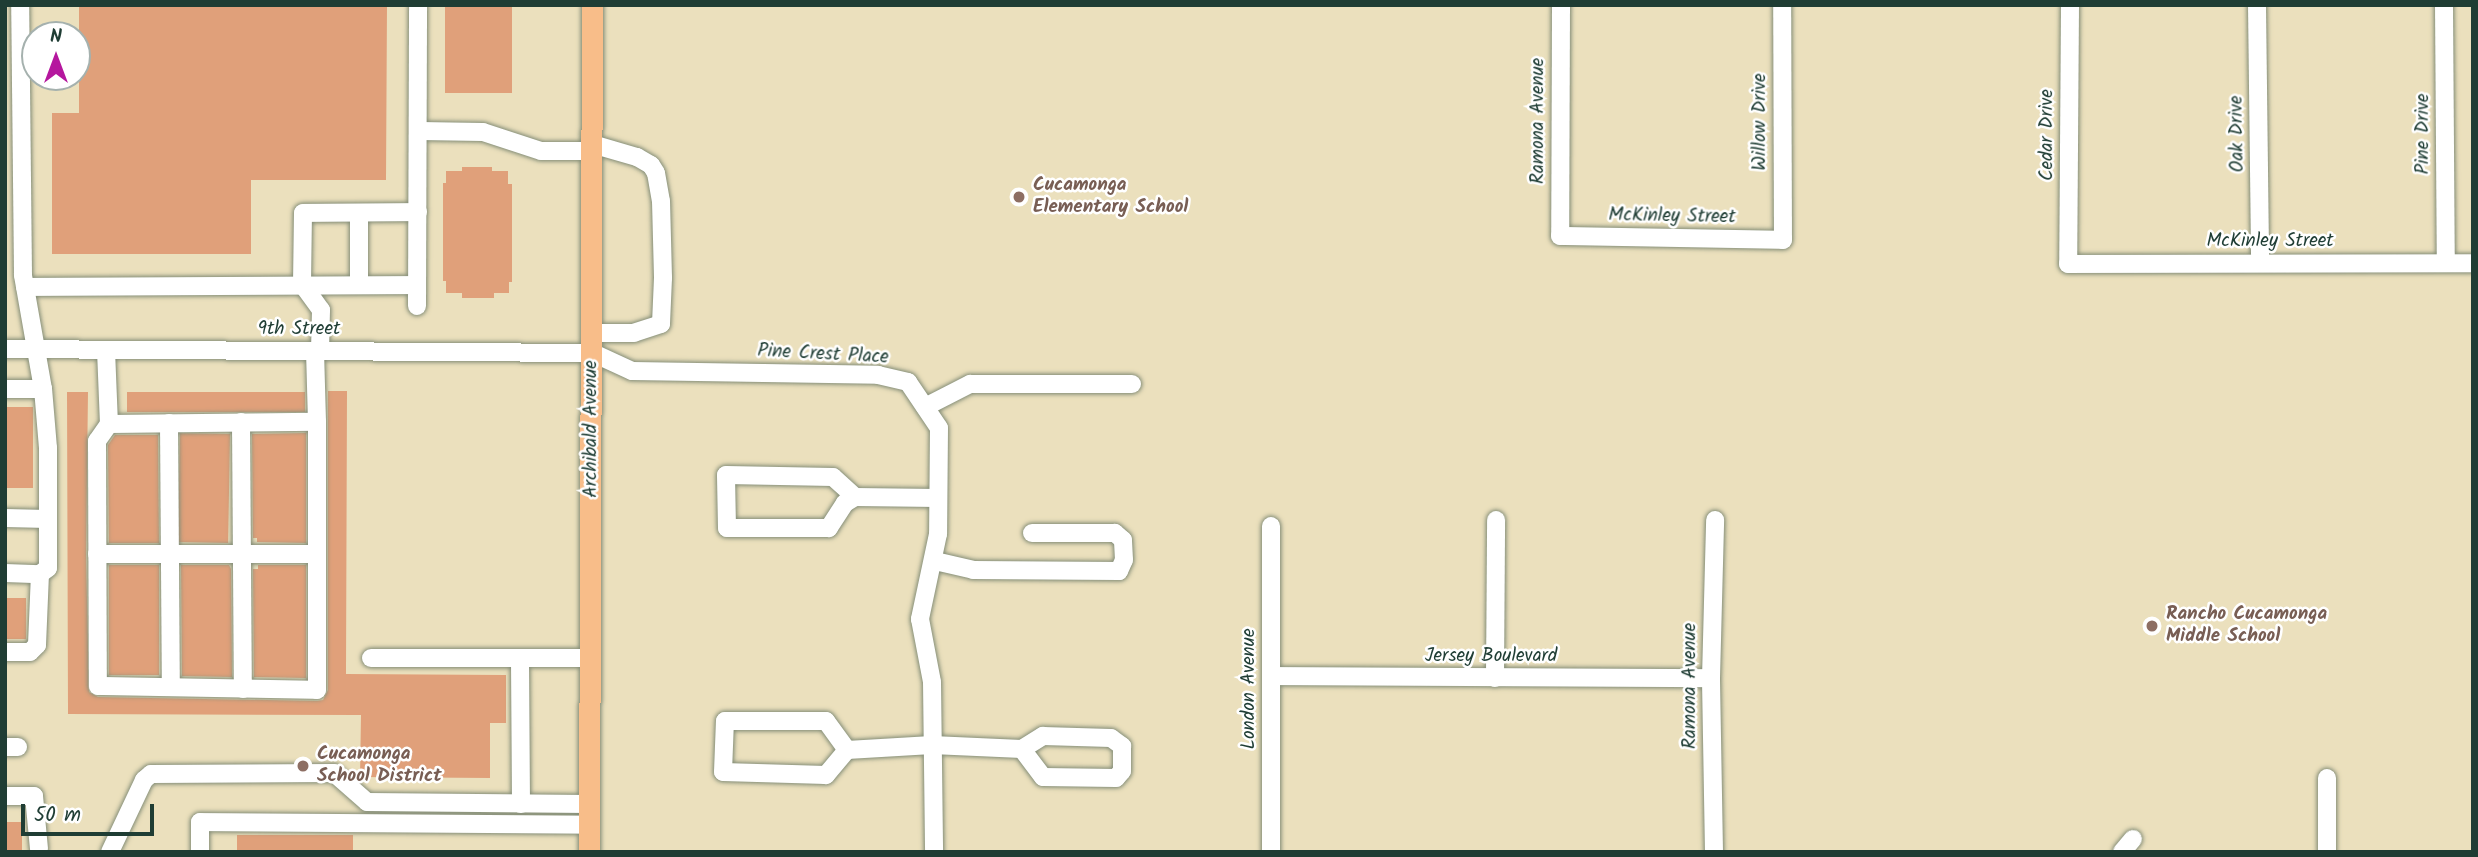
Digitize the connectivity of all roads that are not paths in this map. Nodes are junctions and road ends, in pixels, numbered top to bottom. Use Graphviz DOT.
graph roads {
  1 [pos="20,5"];
  2 [pos="418,5"];
  3 [pos="592,5"];
  4 [pos="1561,5"];
  5 [pos="1782,5"];
  6 [pos="2070,5"];
  7 [pos="2257,5"];
  8 [pos="2444,5"];
  9 [pos="13,92"];
  10 [pos="420,131"];
  11 [pos="592,148"];
  12 [pos="418,212"];
  13 [pos="359,213"];
  14 [pos="1560,236"];
  15 [pos="1783,240"];
  16 [pos="2260,263"];
  17 [pos="2446,263"];
  18 [pos="2473,263"];
  19 [pos="2068,264"];
  20 [pos="302,284"];
  21 [pos="359,285"];
  22 [pos="417,285"];
  23 [pos="25,287"];
  24 [pos="417,306"];
  25 [pos="593,343"];
  26 [pos="5,349"];
  27 [pos="38,349"];
  28 [pos="106,350"];
  29 [pos="318,351"];
  30 [pos="1132,384"];
  31 [pos="5,389"];
  32 [pos="43,389"];
  33 [pos="925,407"];
  34 [pos="241,422"];
  35 [pos="317,422"];
  36 [pos="169,423"];
  37 [pos="109,424"];
  38 [pos="855,497"];
  39 [pos="938,498"];
  40 [pos="5,518"];
  41 [pos="48,519"];
  42 [pos="1496,520"];
  43 [pos="1715,520"];
  44 [pos="1271,526"];
  45 [pos="1032,533"];
  46 [pos="97,554"];
  47 [pos="170,554"];
  48 [pos="242,554"];
  49 [pos="317,554"];
  50 [pos="935,561"];
  51 [pos="5,573"];
  52 [pos="40,574"];
  53 [pos="5,652"];
  54 [pos="370,657"];
  55 [pos="520,658"];
  56 [pos="591,658"];
  57 [pos="1270,676"];
  58 [pos="1495,678"];
  59 [pos="1711,678"];
  60 [pos="171,687"];
  61 [pos="243,689"];
  62 [pos="932,745"];
  63 [pos="1022,749"];
  64 [pos="847,750"];
  65 [pos="2327,778"];
  66 [pos="5,796"];
  67 [pos="521,804"];
  68 [pos="589,815"];
  69 [pos="39,849"];
  70 [pos="110,852"];
  71 [pos="200,852"];
  72 [pos="589,852"];
  73 [pos="934,852"];
  74 [pos="1270,852"];
  75 [pos="1714,852"];
  76 [pos="2327,852"];
  1 -- 9 [label="street"];
  2 -- 10 [label="street"];
  3 -- 11 [label="main road, Archibald Avenue"];
  4 -- 14 [label="street, Ramona Avenue"];
  5 -- 15 [label="street, Willow Drive"];
  6 -- 19 [label="street, Cedar Drive"];
  7 -- 16 [label="street, Oak Drive"];
  8 -- 17 [label="street, Pine Drive"];
  9 -- 23 [label="street"];
  10 -- 11 [label="street"];
  10 -- 12 [label="street"];
  11 -- 25 [label="main road, Archibald Avenue"];
  11 -- 25 [label="street, 9th Street"];
  12 -- 13 [label="street"];
  12 -- 22 [label="street"];
  13 -- 20 [label="street"];
  13 -- 21 [label="street"];
  14 -- 15 [label="street, McKinley Street"];
  16 -- 17 [label="street, McKinley Street"];
  16 -- 19 [label="street, McKinley Street"];
  17 -- 18 [label="street, McKinley Street"];
  20 -- 21 [label="street"];
  20 -- 23 [label="street"];
  20 -- 29 [label="street"];
  21 -- 22 [label="street"];
  22 -- 24 [label="street"];
  23 -- 27 [label="street"];
  25 -- 29 [label="street, 9th Street"];
  25 -- 33 [label="street, Pine Crest Place"];
  25 -- 56 [label="main road, Archibald Avenue"];
  26 -- 27 [label="street, 9th Street"];
  27 -- 28 [label="street, 9th Street"];
  27 -- 32 [label="street"];
  28 -- 29 [label="street, 9th Street"];
  28 -- 37 [label="street"];
  29 -- 35 [label="street"];
  30 -- 33 [label="street"];
  31 -- 32 [label="street"];
  32 -- 41 [label="street"];
  33 -- 39 [label="street, Pine Crest Place"];
  34 -- 35 [label="street"];
  34 -- 36 [label="street"];
  34 -- 48 [label="street"];
  35 -- 49 [label="street"];
  36 -- 37 [label="street"];
  36 -- 47 [label="street"];
  37 -- 46 [label="street"];
  38 -- 38 [label="street"];
  38 -- 39 [label="street"];
  39 -- 50 [label="street, Pine Crest Place"];
  40 -- 41 [label="street"];
  41 -- 52 [label="street"];
  42 -- 58 [label="street"];
  43 -- 59 [label="street, Ramona Avenue"];
  44 -- 57 [label="street, London Avenue"];
  45 -- 50 [label="street"];
  46 -- 47 [label="street"];
  46 -- 60 [label="street"];
  47 -- 48 [label="street"];
  47 -- 60 [label="street"];
  48 -- 49 [label="street"];
  48 -- 61 [label="street"];
  49 -- 61 [label="street"];
  50 -- 62 [label="street, Pine Crest Place"];
  51 -- 52 [label="street"];
  52 -- 53 [label="street"];
  54 -- 55 [label="street"];
  55 -- 56 [label="street"];
  55 -- 67 [label="street"];
  56 -- 68 [label="main road, Archibald Avenue"];
  57 -- 58 [label="street, Jersey Boulevard"];
  57 -- 74 [label="street, London Avenue"];
  58 -- 59 [label="street, Jersey Boulevard"];
  59 -- 75 [label="street, Ramona Avenue"];
  60 -- 61 [label="street"];
  62 -- 63 [label="street"];
  62 -- 64 [label="street"];
  62 -- 73 [label="street, Pine Crest Place"];
  63 -- 63 [label="street"];
  64 -- 64 [label="street"];
  65 -- 76 [label="street"];
  66 -- 69 [label="street"];
  67 -- 68 [label="street"];
  67 -- 70 [label="street"];
  68 -- 71 [label="street"];
  68 -- 72 [label="main road, Archibald Avenue"];
}
